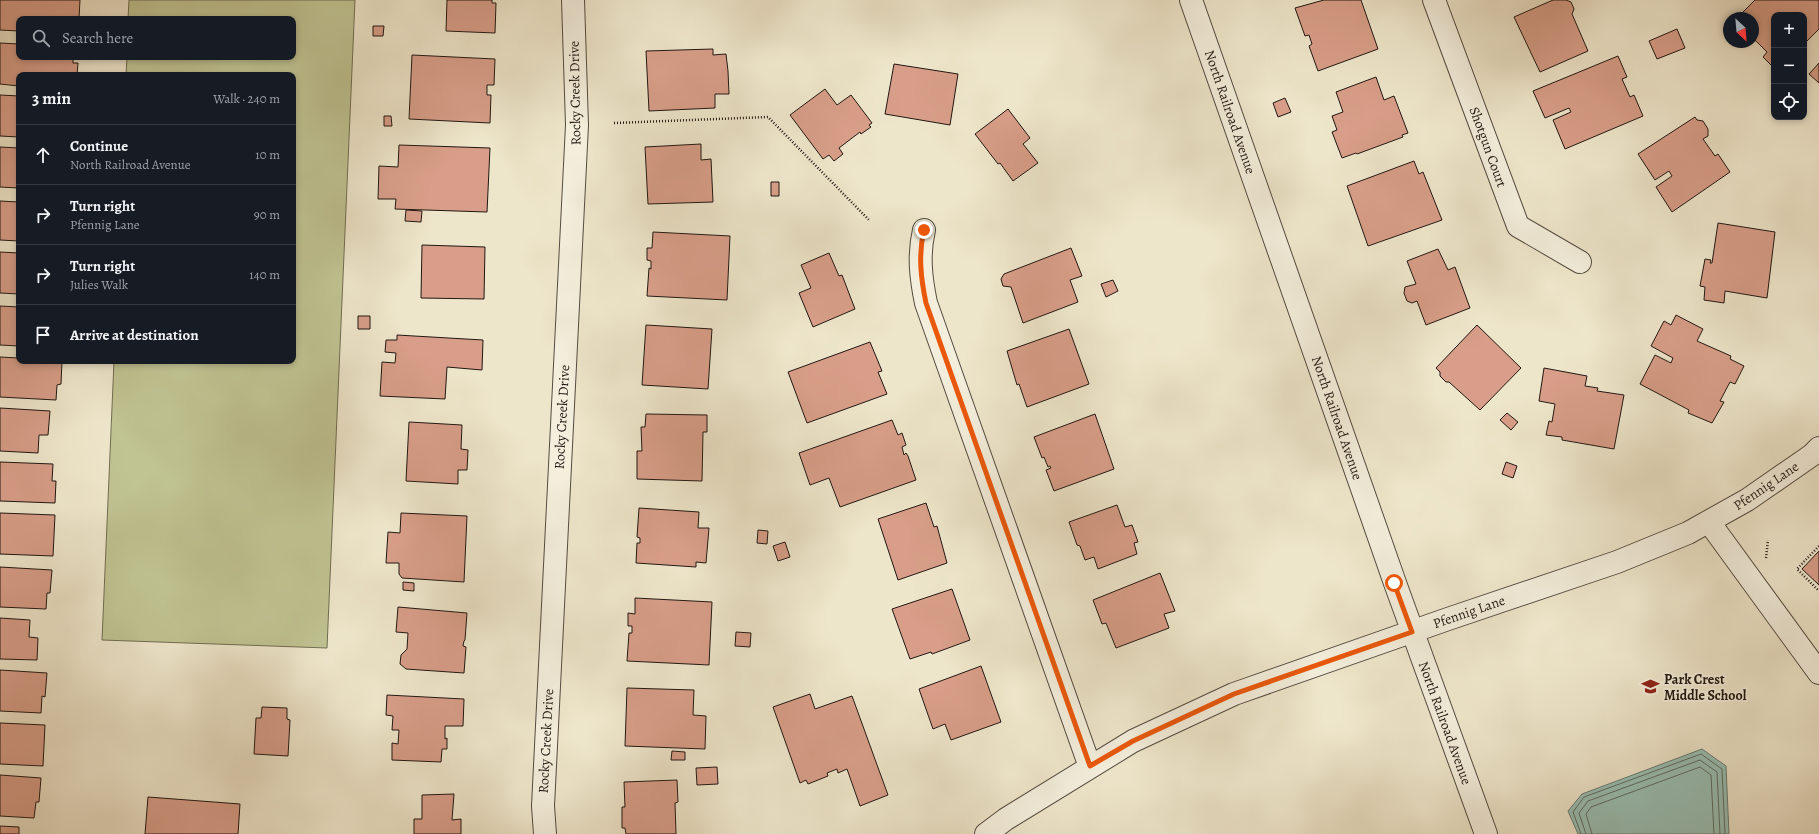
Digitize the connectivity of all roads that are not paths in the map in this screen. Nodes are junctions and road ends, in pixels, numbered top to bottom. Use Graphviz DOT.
graph roads {
  1 [pos="573,0"];
  2 [pos="1191,0"];
  3 [pos="1434,0"];
  4 [pos="924,230"];
  5 [pos="1580,262"];
  6 [pos="1819,448"];
  7 [pos="1709,522"];
  8 [pos="1412,632"];
  9 [pos="1819,673"];
  10 [pos="1090,766"];
  11 [pos="1010,826"];
  12 [pos="545,834"];
  13 [pos="986,834"];
  14 [pos="1486,834"];
  1 -- 12 [label="street, Rocky Creek Drive"];
  2 -- 8 [label="street, North Railroad Avenue"];
  3 -- 5 [label="street, Shotgun Court"];
  4 -- 10 [label="street"];
  6 -- 7 [label="street, Pfennig Lane"];
  7 -- 8 [label="street, Pfennig Lane"];
  7 -- 9 [label="street"];
  8 -- 10 [label="street, Pfennig Lane"];
  8 -- 14 [label="street, North Railroad Avenue"];
  10 -- 11 [label="street, Pfennig Lane"];
  11 -- 13 [label="street, Pfennig Lane"];
}
